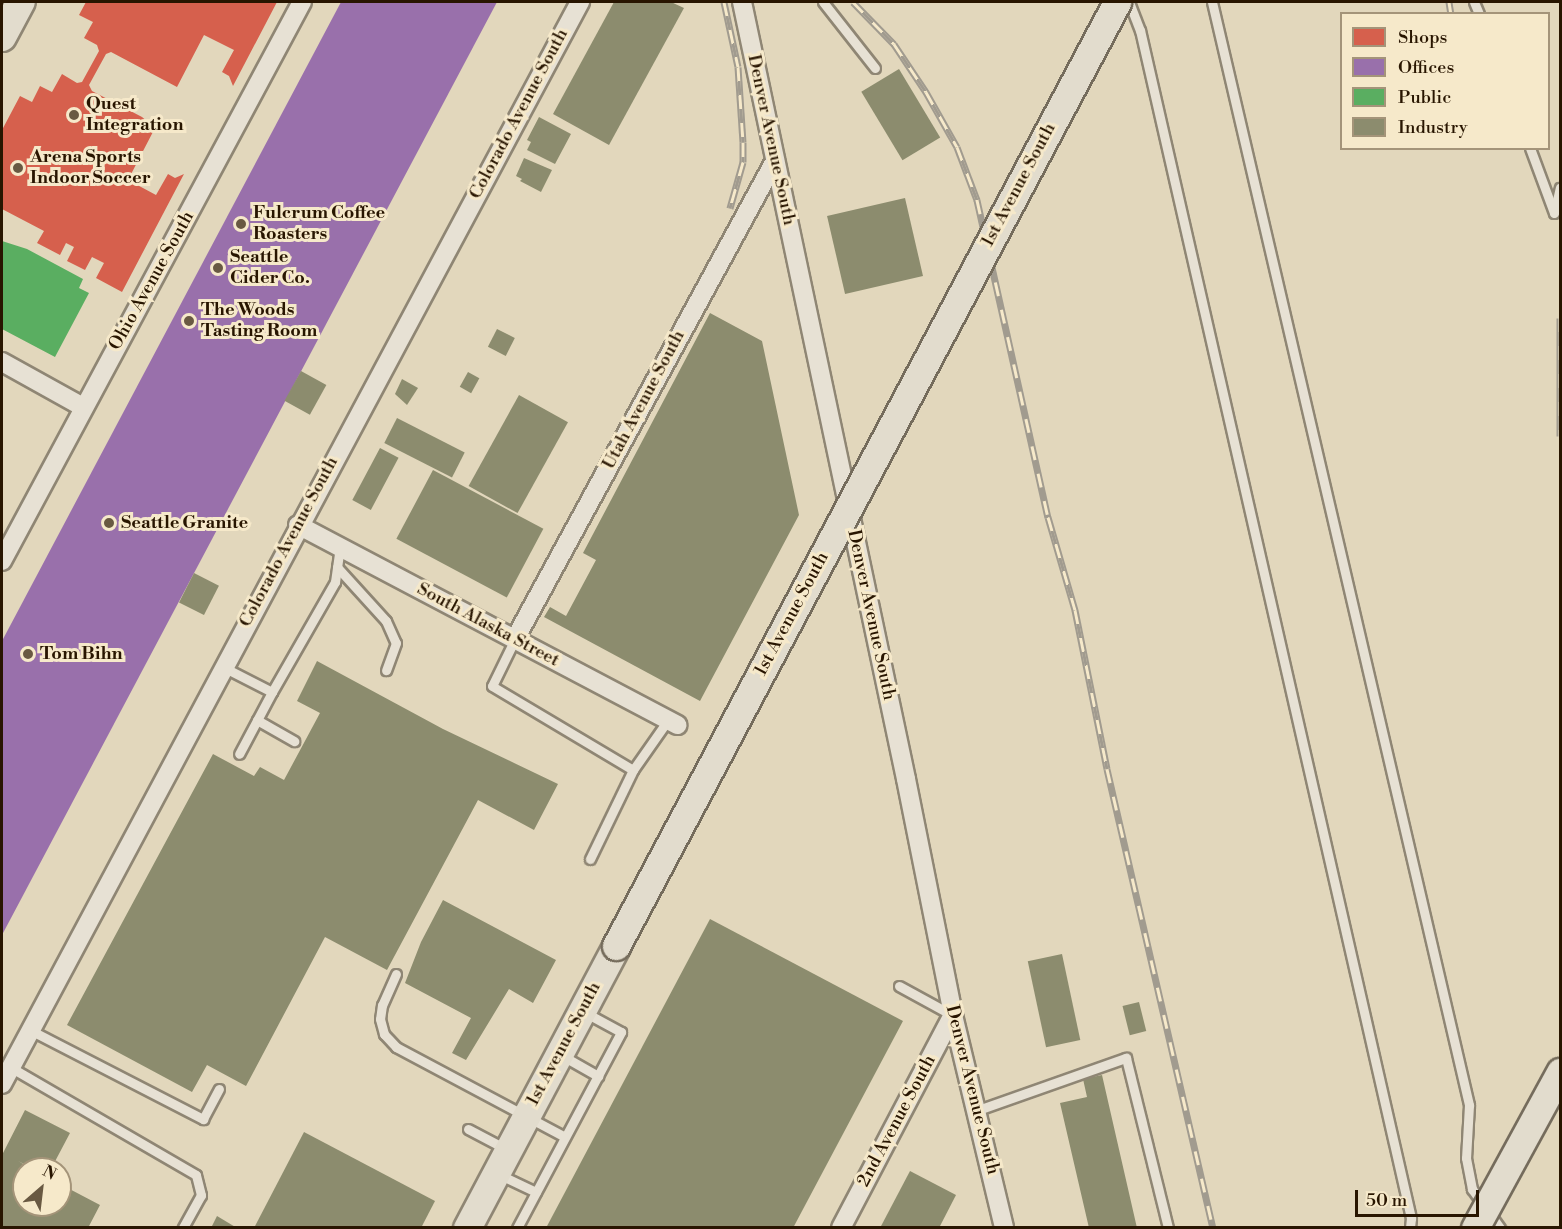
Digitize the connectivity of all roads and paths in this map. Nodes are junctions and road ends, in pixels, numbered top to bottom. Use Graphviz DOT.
graph roads {
  1 [pos="21,2"];
  2 [pos="302,2"];
  3 [pos="580,2"];
  4 [pos="742,2"];
  5 [pos="823,2"];
  6 [pos="1117,2"];
  7 [pos="1129,2"];
  8 [pos="1212,2"];
  9 [pos="2,37"];
  10 [pos="876,68"];
  11 [pos="1531,150"];
  12 [pos="775,161"];
  13 [pos="1560,188"];
  14 [pos="2,362"];
  15 [pos="83,407"];
  16 [pos="298,525"];
  17 [pos="340,547"];
  18 [pos="2,561"];
  19 [pos="337,567"];
  20 [pos="515,639"];
  21 [pos="223,667"];
  22 [pos="387,670"];
  23 [pos="272,692"];
  24 [pos="257,720"];
  25 [pos="673,723"];
  26 [pos="294,741"];
  27 [pos="239,754"];
  28 [pos="633,770"];
  29 [pos="590,859"];
  30 [pos="396,974"];
  31 [pos="899,986"];
  32 [pos="582,1011"];
  33 [pos="953,1015"];
  34 [pos="30,1030"];
  35 [pos="559,1053"];
  36 [pos="10,1067"];
  37 [pos="1560,1072"];
  38 [pos="598,1076"];
  39 [pos="2,1084"];
  40 [pos="219,1089"];
  41 [pos="978,1110"];
  42 [pos="526,1115"];
  43 [pos="468,1129"];
  44 [pos="565,1137"];
  45 [pos="502,1162"];
  46 [pos="536,1192"];
  47 [pos="183,1227"];
  48 [pos="467,1227"];
  49 [pos="517,1227"];
  50 [pos="841,1227"];
  51 [pos="1004,1227"];
  52 [pos="1168,1227"];
  53 [pos="1410,1227"];
  54 [pos="1475,1227"];
  55 [pos="1500,1227"];
  1 -- 9 [label="highway"];
  2 -- 15 [label="street, Ohio Avenue South"];
  3 -- 16 [label="street, Colorado Avenue South"];
  4 -- 12 [label="street, Denver Avenue South"];
  5 -- 10 [label="lane"];
  6 -- 32 [label="main road, 1st Avenue South, bridge"];
  7 -- 53 [label="lane"];
  8 -- 55 [label="lane"];
  11 -- 13 [label="lane"];
  12 -- 20 [label="street, Utah Avenue South"];
  12 -- 33 [label="street, Denver Avenue South"];
  14 -- 15 [label="street"];
  15 -- 18 [label="street, Ohio Avenue South"];
  16 -- 17 [label="street, South Alaska Street"];
  16 -- 21 [label="street, Colorado Avenue South"];
  17 -- 19 [label="lane"];
  17 -- 20 [label="street, South Alaska Street"];
  19 -- 22 [label="lane"];
  19 -- 23 [label="lane"];
  20 -- 25 [label="street, South Alaska Street"];
  20 -- 28 [label="lane"];
  21 -- 23 [label="lane"];
  21 -- 34 [label="street, Colorado Avenue South"];
  23 -- 24 [label="lane"];
  24 -- 26 [label="lane"];
  24 -- 27 [label="lane"];
  25 -- 28 [label="lane"];
  28 -- 29 [label="lane"];
  30 -- 42 [label="lane"];
  31 -- 33 [label="lane"];
  32 -- 35 [label="main road, 1st Avenue South"];
  32 -- 38 [label="lane"];
  33 -- 41 [label="street, Denver Avenue South"];
  33 -- 50 [label="street, 2nd Avenue South"];
  34 -- 36 [label="street, Colorado Avenue South"];
  34 -- 40 [label="lane"];
  35 -- 38 [label="lane"];
  35 -- 42 [label="main road, 1st Avenue South"];
  36 -- 39 [label="street, Colorado Avenue South"];
  36 -- 47 [label="lane"];
  37 -- 54 [label="main road, bridge"];
  38 -- 44 [label="lane"];
  41 -- 51 [label="street, Denver Avenue South"];
  41 -- 52 [label="lane"];
  42 -- 44 [label="lane"];
  42 -- 45 [label="main road, 1st Avenue South"];
  43 -- 45 [label="lane"];
  44 -- 46 [label="lane"];
  45 -- 46 [label="lane"];
  45 -- 48 [label="main road, 1st Avenue South"];
  46 -- 49 [label="lane"];
}
